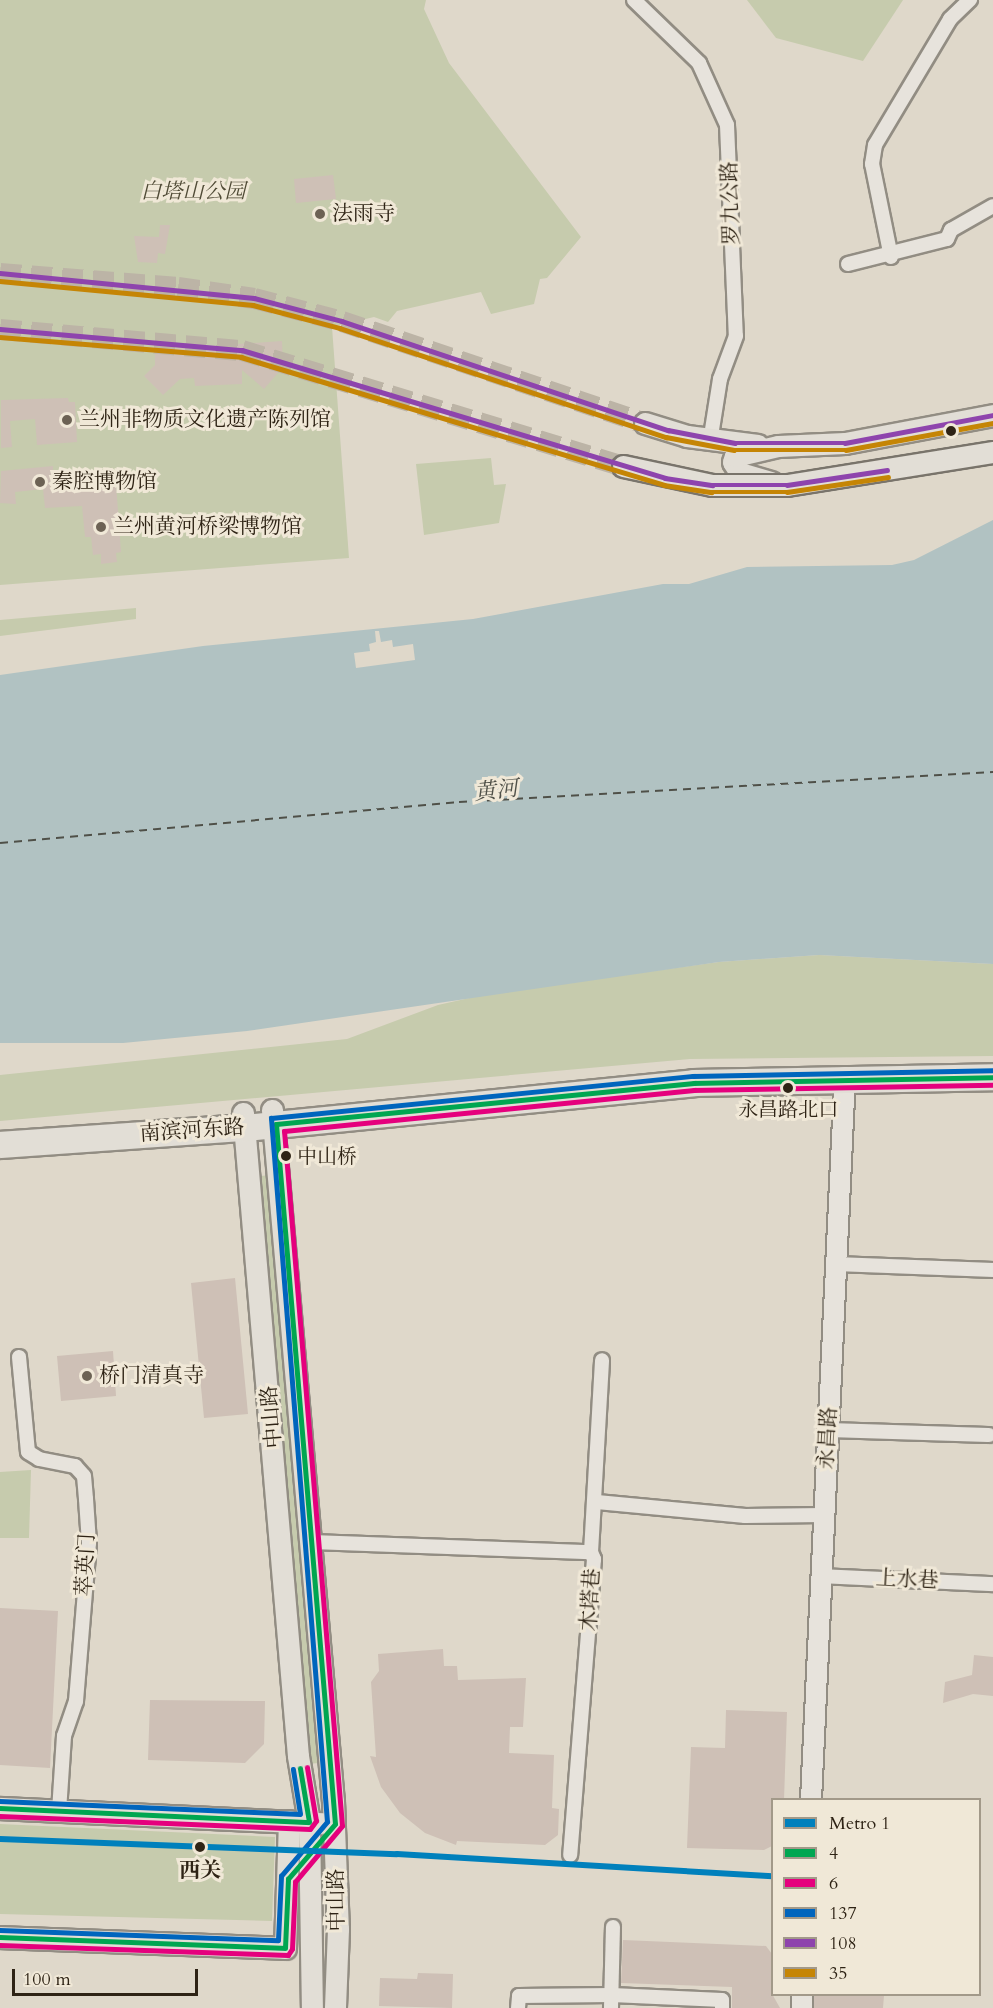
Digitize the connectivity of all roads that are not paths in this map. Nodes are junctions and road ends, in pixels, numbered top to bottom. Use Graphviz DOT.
graph roads {
  1 [pos="634,0"];
  2 [pos="969,0"];
  3 [pos="993,206"];
  4 [pos="891,257"];
  5 [pos="848,264"];
  6 [pos="993,415"];
  7 [pos="645,423"];
  8 [pos="711,436"];
  9 [pos="993,443"];
  10 [pos="778,446"];
  11 [pos="993,450"];
  12 [pos="960,454"];
  13 [pos="623,466"];
  14 [pos="993,1066"];
  15 [pos="845,1077"];
  16 [pos="993,1077"];
  17 [pos="274,1117"];
  18 [pos="244,1120"];
  19 [pos="0,1129"];
  20 [pos="0,1145"];
  21 [pos="836,1264"];
  22 [pos="993,1270"];
  23 [pos="19,1357"];
  24 [pos="602,1360"];
  25 [pos="828,1430"];
  26 [pos="989,1435"];
  27 [pos="597,1502"];
  28 [pos="824,1515"];
  29 [pos="312,1542"];
  30 [pos="591,1552"];
  31 [pos="821,1576"];
  32 [pos="993,1584"];
  33 [pos="811,1798"];
  34 [pos="0,1808"];
  35 [pos="59,1811"];
  36 [pos="299,1821"];
  37 [pos="335,1824"];
  38 [pos="311,1855"];
  39 [pos="570,1855"];
  40 [pos="288,1880"];
  41 [pos="613,1928"];
  42 [pos="0,1936"];
  43 [pos="285,1948"];
  44 [pos="310,1971"];
  45 [pos="611,2002"];
  46 [pos="312,2008"];
  47 [pos="335,2008"];
  48 [pos="518,2008"];
  49 [pos="722,2008"];
  1 -- 8 [label="street, 罗九公路"];
  2 -- 4 [label="street"];
  3 -- 4 [label="street"];
  4 -- 5 [label="street"];
  6 -- 10 [label="main road"];
  7 -- 8 [label="main road"];
  8 -- 10 [label="main road"];
  9 -- 12 [label="street"];
  10 -- 11 [label="main road"];
  11 -- 12 [label="main road, bridge"];
  12 -- 13 [label="main road, bridge"];
  14 -- 17 [label="highway, 南滨河东路"];
  15 -- 16 [label="highway, 南滨河东路"];
  15 -- 17 [label="highway, 南滨河东路"];
  15 -- 21 [label="street, 永昌路"];
  17 -- 18 [label="highway, 南滨河东路"];
  17 -- 29 [label="main road, 中山路"];
  18 -- 19 [label="highway, 南滨河东路"];
  18 -- 20 [label="highway, 南滨河东路"];
  18 -- 36 [label="main road, 中山路"];
  21 -- 22 [label="street"];
  21 -- 25 [label="street, 永昌路"];
  23 -- 35 [label="street, 萃英门"];
  24 -- 27 [label="street"];
  25 -- 26 [label="street"];
  25 -- 28 [label="street, 永昌路"];
  27 -- 28 [label="street"];
  27 -- 30 [label="street"];
  28 -- 31 [label="street, 永昌路"];
  29 -- 30 [label="street, 木塔巷"];
  29 -- 37 [label="main road, 中山路"];
  30 -- 39 [label="street, 木塔巷"];
  31 -- 32 [label="street, 上水巷"];
  31 -- 33 [label="street, 永昌路"];
  34 -- 35 [label="main road"];
  35 -- 36 [label="main road"];
  36 -- 37 [label="main road"];
  36 -- 38 [label="main road, 中山路"];
  36 -- 40 [label="main road"];
  37 -- 38 [label="main road"];
  37 -- 47 [label="main road, 中山路"];
  38 -- 40 [label="main road"];
  38 -- 44 [label="main road, 中山路"];
  40 -- 43 [label="main road"];
  41 -- 45 [label="street"];
  42 -- 43 [label="main road"];
  43 -- 44 [label="main road"];
  44 -- 46 [label="main road, 中山路"];
  45 -- 48 [label="street"];
  45 -- 49 [label="street"];
}
